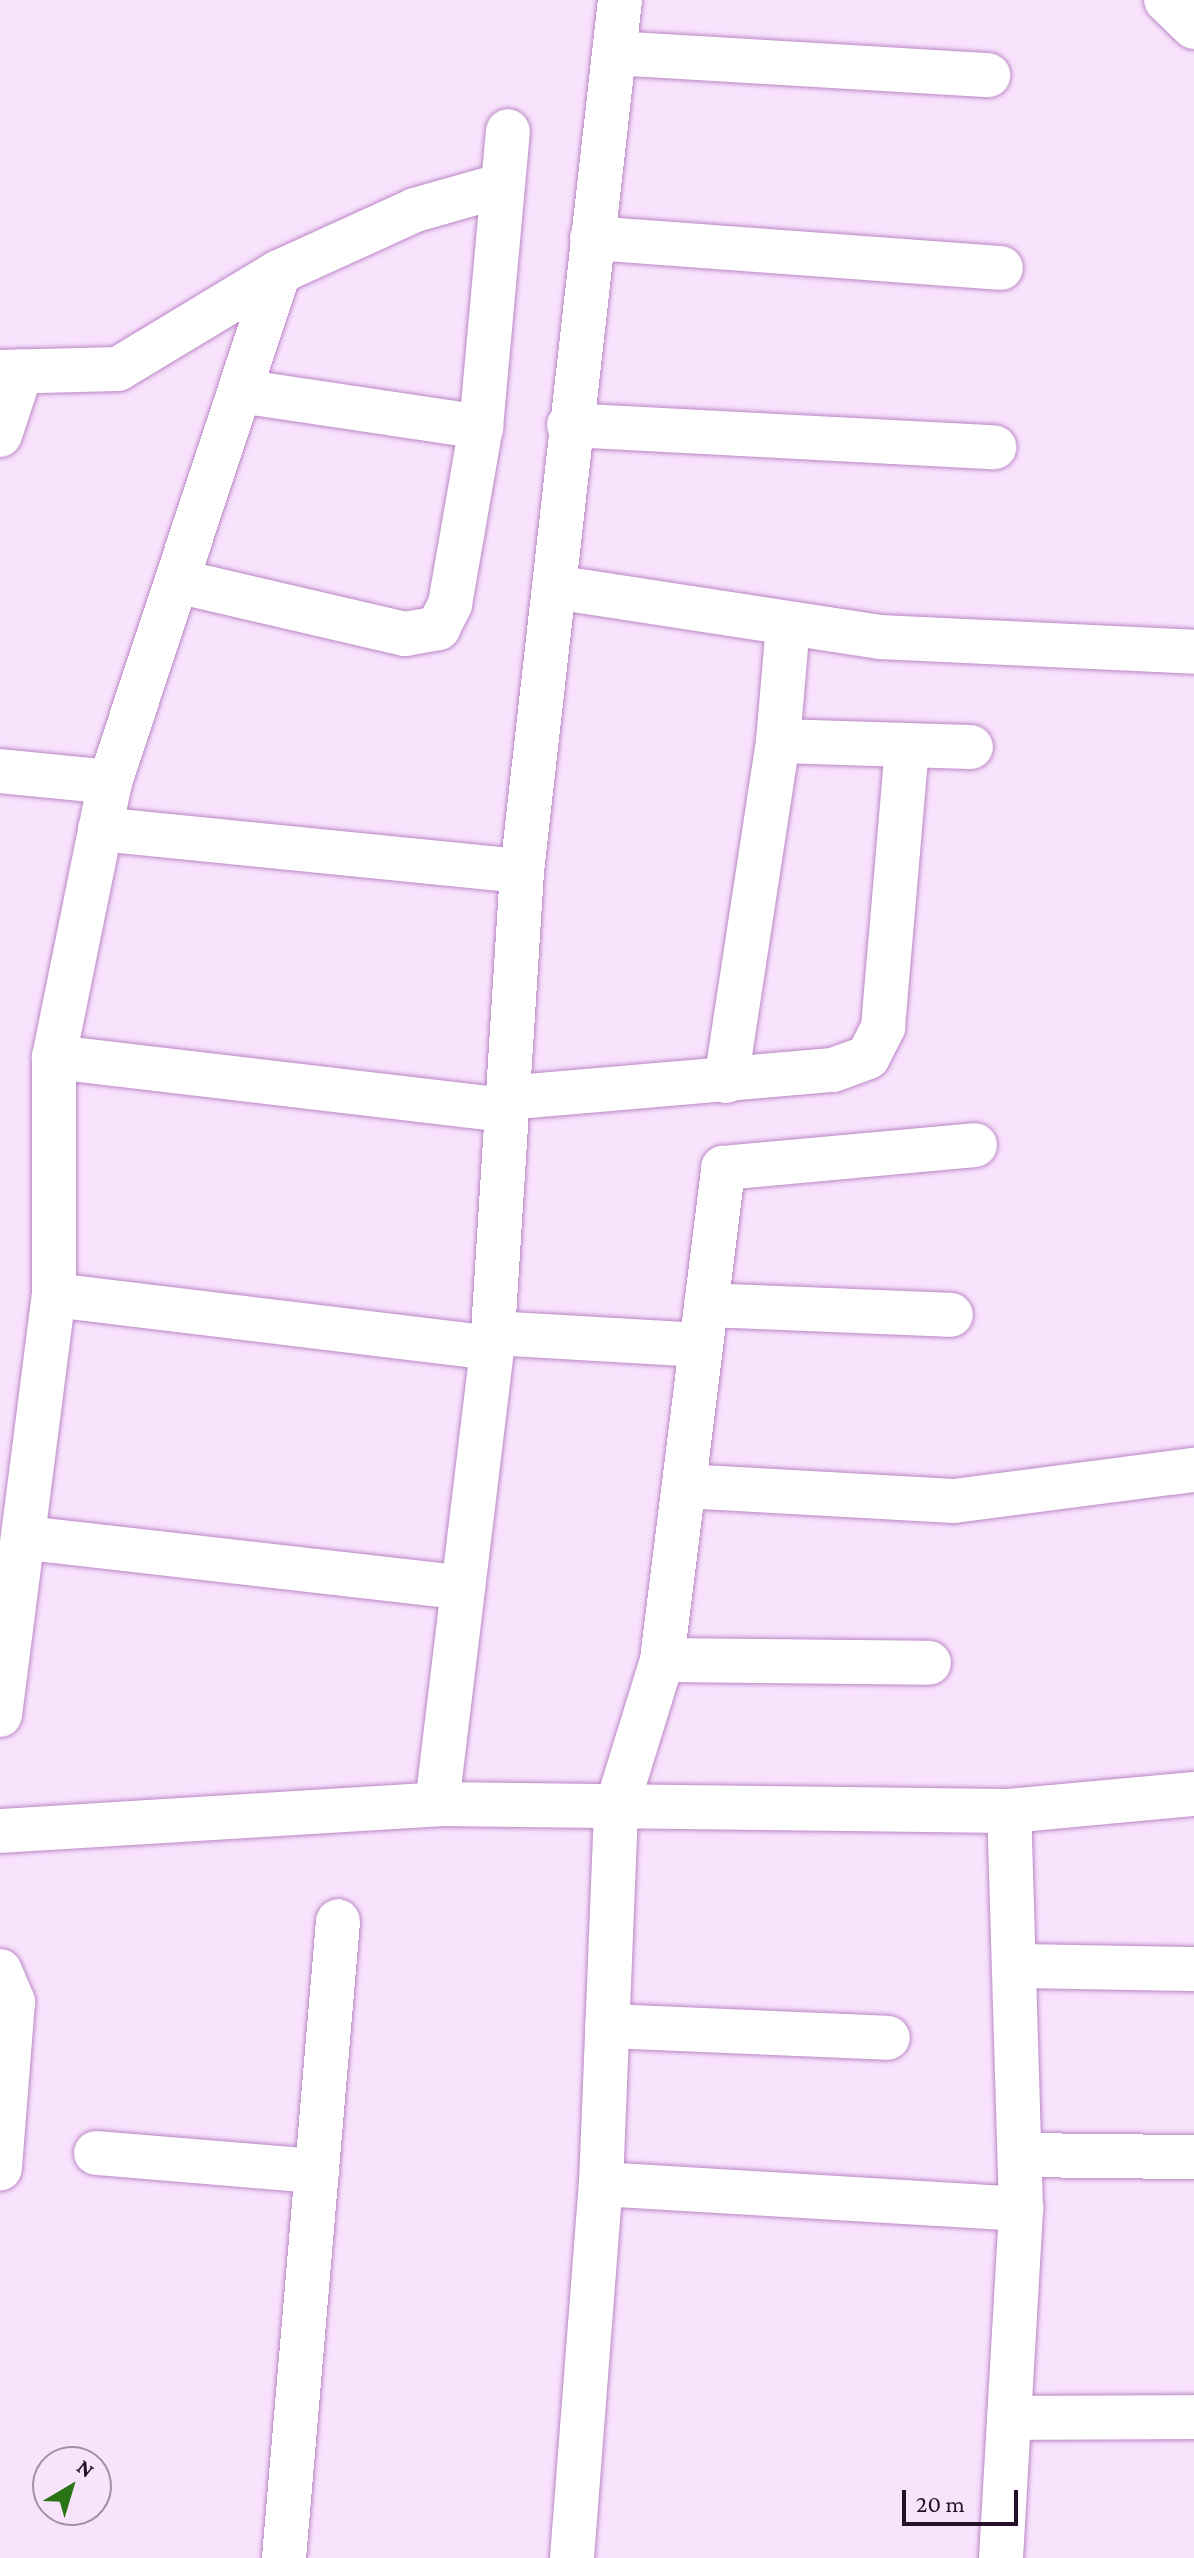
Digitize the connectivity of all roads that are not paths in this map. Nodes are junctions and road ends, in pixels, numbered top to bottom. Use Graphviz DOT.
graph roads {
  1 [pos="620,0"];
  2 [pos="1166,0"];
  3 [pos="1194,27"];
  4 [pos="614,53"];
  5 [pos="988,75"];
  6 [pos="508,131"];
  7 [pos="503,185"];
  8 [pos="592,238"];
  9 [pos="1001,268"];
  10 [pos="279,272"];
  11 [pos="11,371"];
  12 [pos="240,391"];
  13 [pos="569,425"];
  14 [pos="481,427"];
  15 [pos="0,435"];
  16 [pos="994,447"];
  17 [pos="177,581"];
  18 [pos="554,587"];
  19 [pos="788,624"];
  20 [pos="1194,652"];
  21 [pos="778,741"];
  22 [pos="907,745"];
  23 [pos="971,747"];
  24 [pos="0,771"];
  25 [pos="110,782"];
  26 [pos="100,829"];
  27 [pos="522,871"];
  28 [pos="54,1057"];
  29 [pos="726,1081"];
  30 [pos="504,1104"];
  31 [pos="975,1145"];
  32 [pos="54,1295"];
  33 [pos="951,1315"];
  34 [pos="704,1325"];
  35 [pos="492,1340"];
  36 [pos="1194,1470"];
  37 [pos="684,1486"];
  38 [pos="27,1538"];
  39 [pos="463,1588"];
  40 [pos="662,1660"];
  41 [pos="929,1663"];
  42 [pos="0,1715"];
  43 [pos="1194,1794"];
  44 [pos="437,1804"];
  45 [pos="616,1809"];
  46 [pos="1009,1811"];
  47 [pos="0,1831"];
  48 [pos="338,1921"];
  49 [pos="1014,1966"];
  50 [pos="1194,1969"];
  51 [pos="0,1971"];
  52 [pos="607,2026"];
  53 [pos="888,2038"];
  54 [pos="96,2153"];
  55 [pos="1020,2155"];
  56 [pos="1194,2157"];
  57 [pos="0,2168"];
  58 [pos="317,2171"];
  59 [pos="601,2184"];
  60 [pos="1021,2209"];
  61 [pos="1194,2417"];
  62 [pos="1009,2418"];
  63 [pos="284,2558"];
  64 [pos="572,2558"];
  65 [pos="1001,2558"];
  1 -- 4 [label="street"];
  2 -- 3 [label="street"];
  4 -- 5 [label="street"];
  4 -- 8 [label="street"];
  6 -- 7 [label="street"];
  7 -- 10 [label="street"];
  7 -- 14 [label="street"];
  8 -- 9 [label="street"];
  8 -- 13 [label="street"];
  10 -- 11 [label="street"];
  10 -- 12 [label="street"];
  11 -- 15 [label="street"];
  12 -- 14 [label="street"];
  12 -- 17 [label="street"];
  13 -- 16 [label="street"];
  13 -- 18 [label="street"];
  14 -- 17 [label="street"];
  17 -- 25 [label="street"];
  18 -- 19 [label="street"];
  18 -- 27 [label="street"];
  19 -- 20 [label="street"];
  19 -- 21 [label="street"];
  21 -- 22 [label="street"];
  21 -- 29 [label="street"];
  22 -- 23 [label="street"];
  22 -- 29 [label="street"];
  24 -- 25 [label="street"];
  25 -- 26 [label="street"];
  26 -- 27 [label="street"];
  26 -- 28 [label="street"];
  27 -- 30 [label="street"];
  28 -- 30 [label="street"];
  28 -- 32 [label="street"];
  29 -- 30 [label="street"];
  30 -- 35 [label="street"];
  31 -- 34 [label="street"];
  32 -- 35 [label="street"];
  32 -- 38 [label="street"];
  33 -- 34 [label="street"];
  34 -- 35 [label="street"];
  34 -- 37 [label="street"];
  35 -- 39 [label="street"];
  36 -- 37 [label="street"];
  37 -- 40 [label="street"];
  38 -- 39 [label="street"];
  38 -- 42 [label="street"];
  39 -- 44 [label="street"];
  40 -- 41 [label="street"];
  40 -- 45 [label="street"];
  43 -- 46 [label="street"];
  44 -- 45 [label="street"];
  44 -- 47 [label="street"];
  45 -- 46 [label="street"];
  45 -- 52 [label="street"];
  46 -- 49 [label="street"];
  48 -- 58 [label="street"];
  49 -- 50 [label="street"];
  49 -- 55 [label="street"];
  51 -- 57 [label="street"];
  52 -- 53 [label="street"];
  52 -- 59 [label="street"];
  54 -- 58 [label="street"];
  55 -- 56 [label="street"];
  55 -- 60 [label="street"];
  58 -- 63 [label="street"];
  59 -- 60 [label="street"];
  59 -- 64 [label="street"];
  60 -- 62 [label="street"];
  61 -- 62 [label="street"];
  62 -- 65 [label="street"];
}
